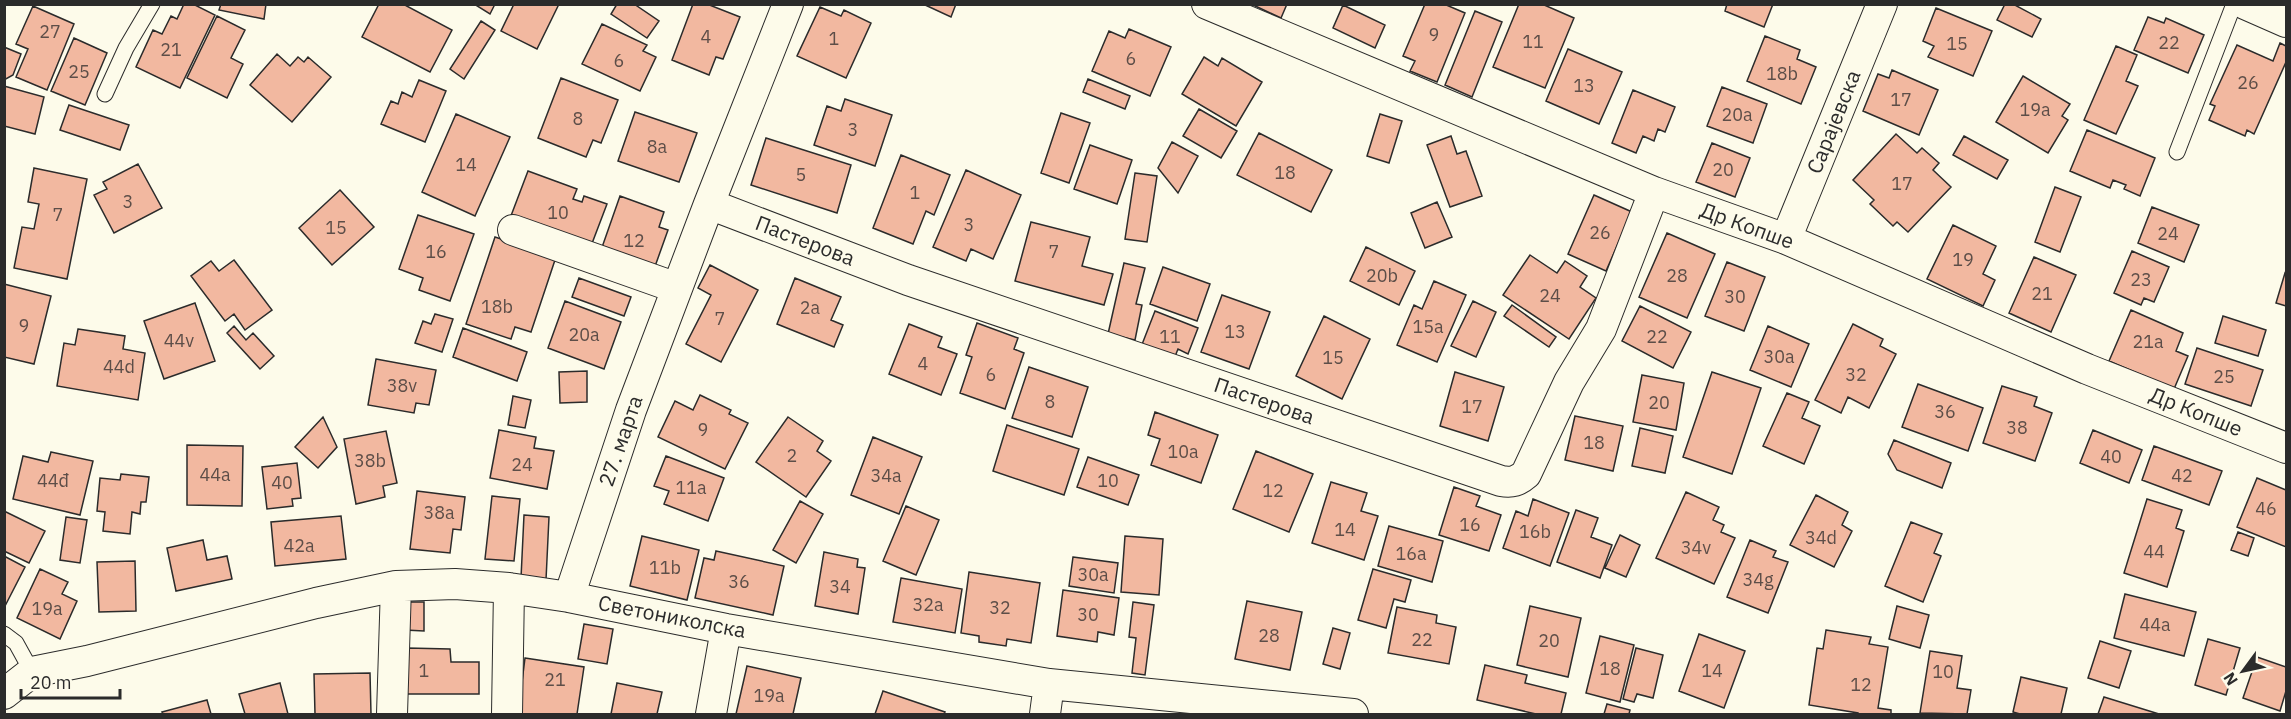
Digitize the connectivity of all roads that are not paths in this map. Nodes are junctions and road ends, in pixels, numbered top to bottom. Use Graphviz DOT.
graph roads {
  1 [pos="152,4"];
  2 [pos="789,4"];
  3 [pos="1207,4"];
  4 [pos="1882,4"];
  5 [pos="2234,4"];
  6 [pos="2245,4"];
  7 [pos="2286,22"];
  8 [pos="105,94"];
  9 [pos="2177,152"];
  10 [pos="1654,192"];
  11 [pos="709,204"];
  12 [pos="513,230"];
  13 [pos="1786,239"];
  14 [pos="677,288"];
  15 [pos="2286,448"];
  16 [pos="396,586"];
  17 [pos="509,588"];
  18 [pos="569,597"];
  19 [pos="726,629"];
  20 [pos="4,634"];
  21 [pos="32,672"];
  22 [pos="1049,684"];
  23 [pos="4,694"];
  24 [pos="392,714"];
  25 [pos="507,714"];
  26 [pos="711,714"];
  27 [pos="1045,714"];
  28 [pos="1353,714"];
  1 -- 8 [label="lane"];
  2 -- 11 [label="street, 27. марта"];
  3 -- 10 [label="street, Др Копше"];
  4 -- 13 [label="street, Сарајевска"];
  5 -- 9 [label="lane"];
  6 -- 7 [label="street"];
  10 -- 11 [label="street, Пастерова"];
  10 -- 13 [label="street, Др Копше"];
  11 -- 14 [label="street, 27. марта"];
  12 -- 14 [label="street"];
  13 -- 15 [label="street, Др Копше"];
  14 -- 18 [label="street, 27. марта"];
  16 -- 17 [label="street, Светониколска"];
  16 -- 21 [label="street, Светониколска"];
  16 -- 24 [label="street"];
  17 -- 18 [label="street, Светониколска"];
  17 -- 25 [label="street"];
  18 -- 19 [label="street, Светониколска"];
  19 -- 22 [label="street, Светониколска"];
  19 -- 26 [label="street"];
  20 -- 21 [label="lane"];
  21 -- 23 [label="street, Светониколска"];
  22 -- 27 [label="street"];
  22 -- 28 [label="street, Светониколска"];
}
